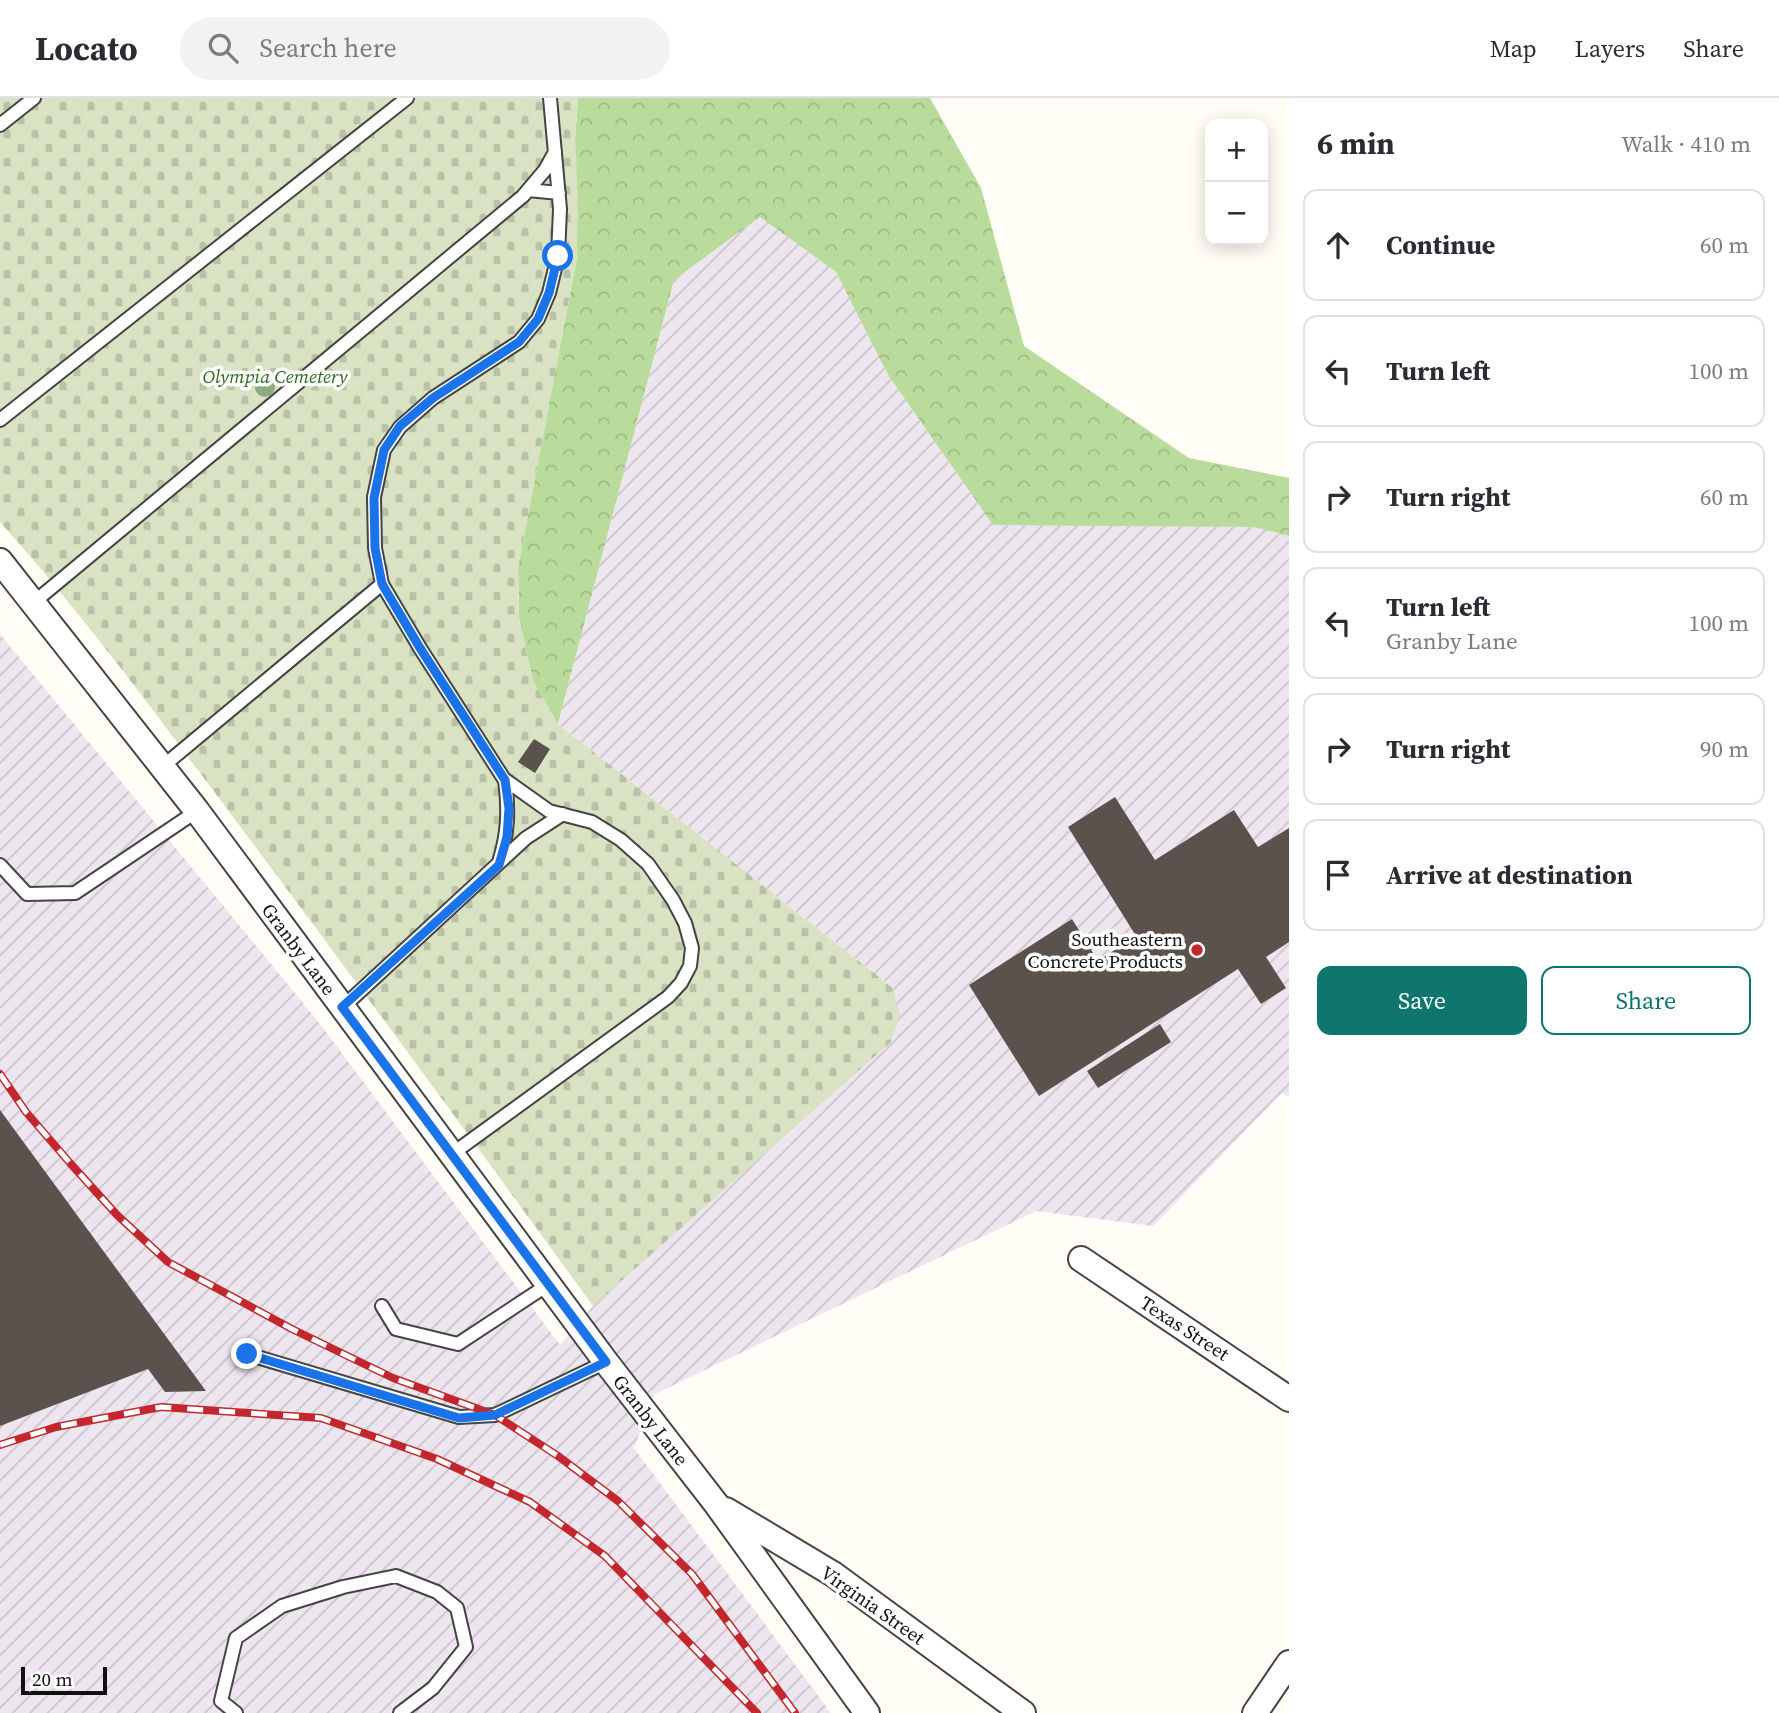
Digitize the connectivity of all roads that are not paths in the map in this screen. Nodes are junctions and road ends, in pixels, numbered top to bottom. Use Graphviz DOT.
graph roads {
  1 [pos="34,98"];
  2 [pos="407,98"];
  3 [pos="551,98"];
  4 [pos="0,125"];
  5 [pos="555,152"];
  6 [pos="528,190"];
  7 [pos="559,193"];
  8 [pos="0,420"];
  9 [pos="0,561"];
  10 [pos="382,584"];
  11 [pos="33,603"];
  12 [pos="162,767"];
  13 [pos="505,780"];
  14 [pos="197,811"];
  15 [pos="563,814"];
  16 [pos="0,865"];
  17 [pos="499,865"];
  18 [pos="342,1007"];
  19 [pos="452,1154"];
  20 [pos="1081,1259"];
  21 [pos="549,1284"];
  22 [pos="382,1306"];
  23 [pos="247,1354"];
  24 [pos="606,1362"];
  25 [pos="1289,1399"];
  26 [pos="718,1505"];
  27 [pos="1289,1663"];
  28 [pos="236,1713"];
  29 [pos="400,1713"];
  30 [pos="867,1713"];
  31 [pos="1023,1713"];
  32 [pos="1255,1713"];
  1 -- 4 [label="lane"];
  2 -- 8 [label="lane"];
  3 -- 5 [label="lane"];
  5 -- 6 [label="lane"];
  5 -- 7 [label="lane"];
  6 -- 7 [label="lane"];
  6 -- 11 [label="lane"];
  7 -- 10 [label="lane"];
  9 -- 11 [label="street, Granby Lane"];
  10 -- 12 [label="lane"];
  10 -- 13 [label="lane"];
  11 -- 12 [label="street, Granby Lane"];
  12 -- 14 [label="street, Granby Lane"];
  13 -- 15 [label="lane"];
  13 -- 17 [label="lane"];
  14 -- 16 [label="lane"];
  14 -- 18 [label="street, Granby Lane"];
  15 -- 17 [label="lane"];
  15 -- 19 [label="lane"];
  17 -- 18 [label="lane"];
  18 -- 19 [label="street, Granby Lane"];
  19 -- 21 [label="street, Granby Lane"];
  20 -- 25 [label="street, Texas Street"];
  21 -- 22 [label="lane"];
  21 -- 24 [label="street, Granby Lane"];
  23 -- 24 [label="lane"];
  24 -- 26 [label="street, Granby Lane"];
  26 -- 30 [label="street, Granby Lane"];
  26 -- 31 [label="street, Virginia Street"];
  27 -- 32 [label="street"];
  28 -- 29 [label="lane"];
}
